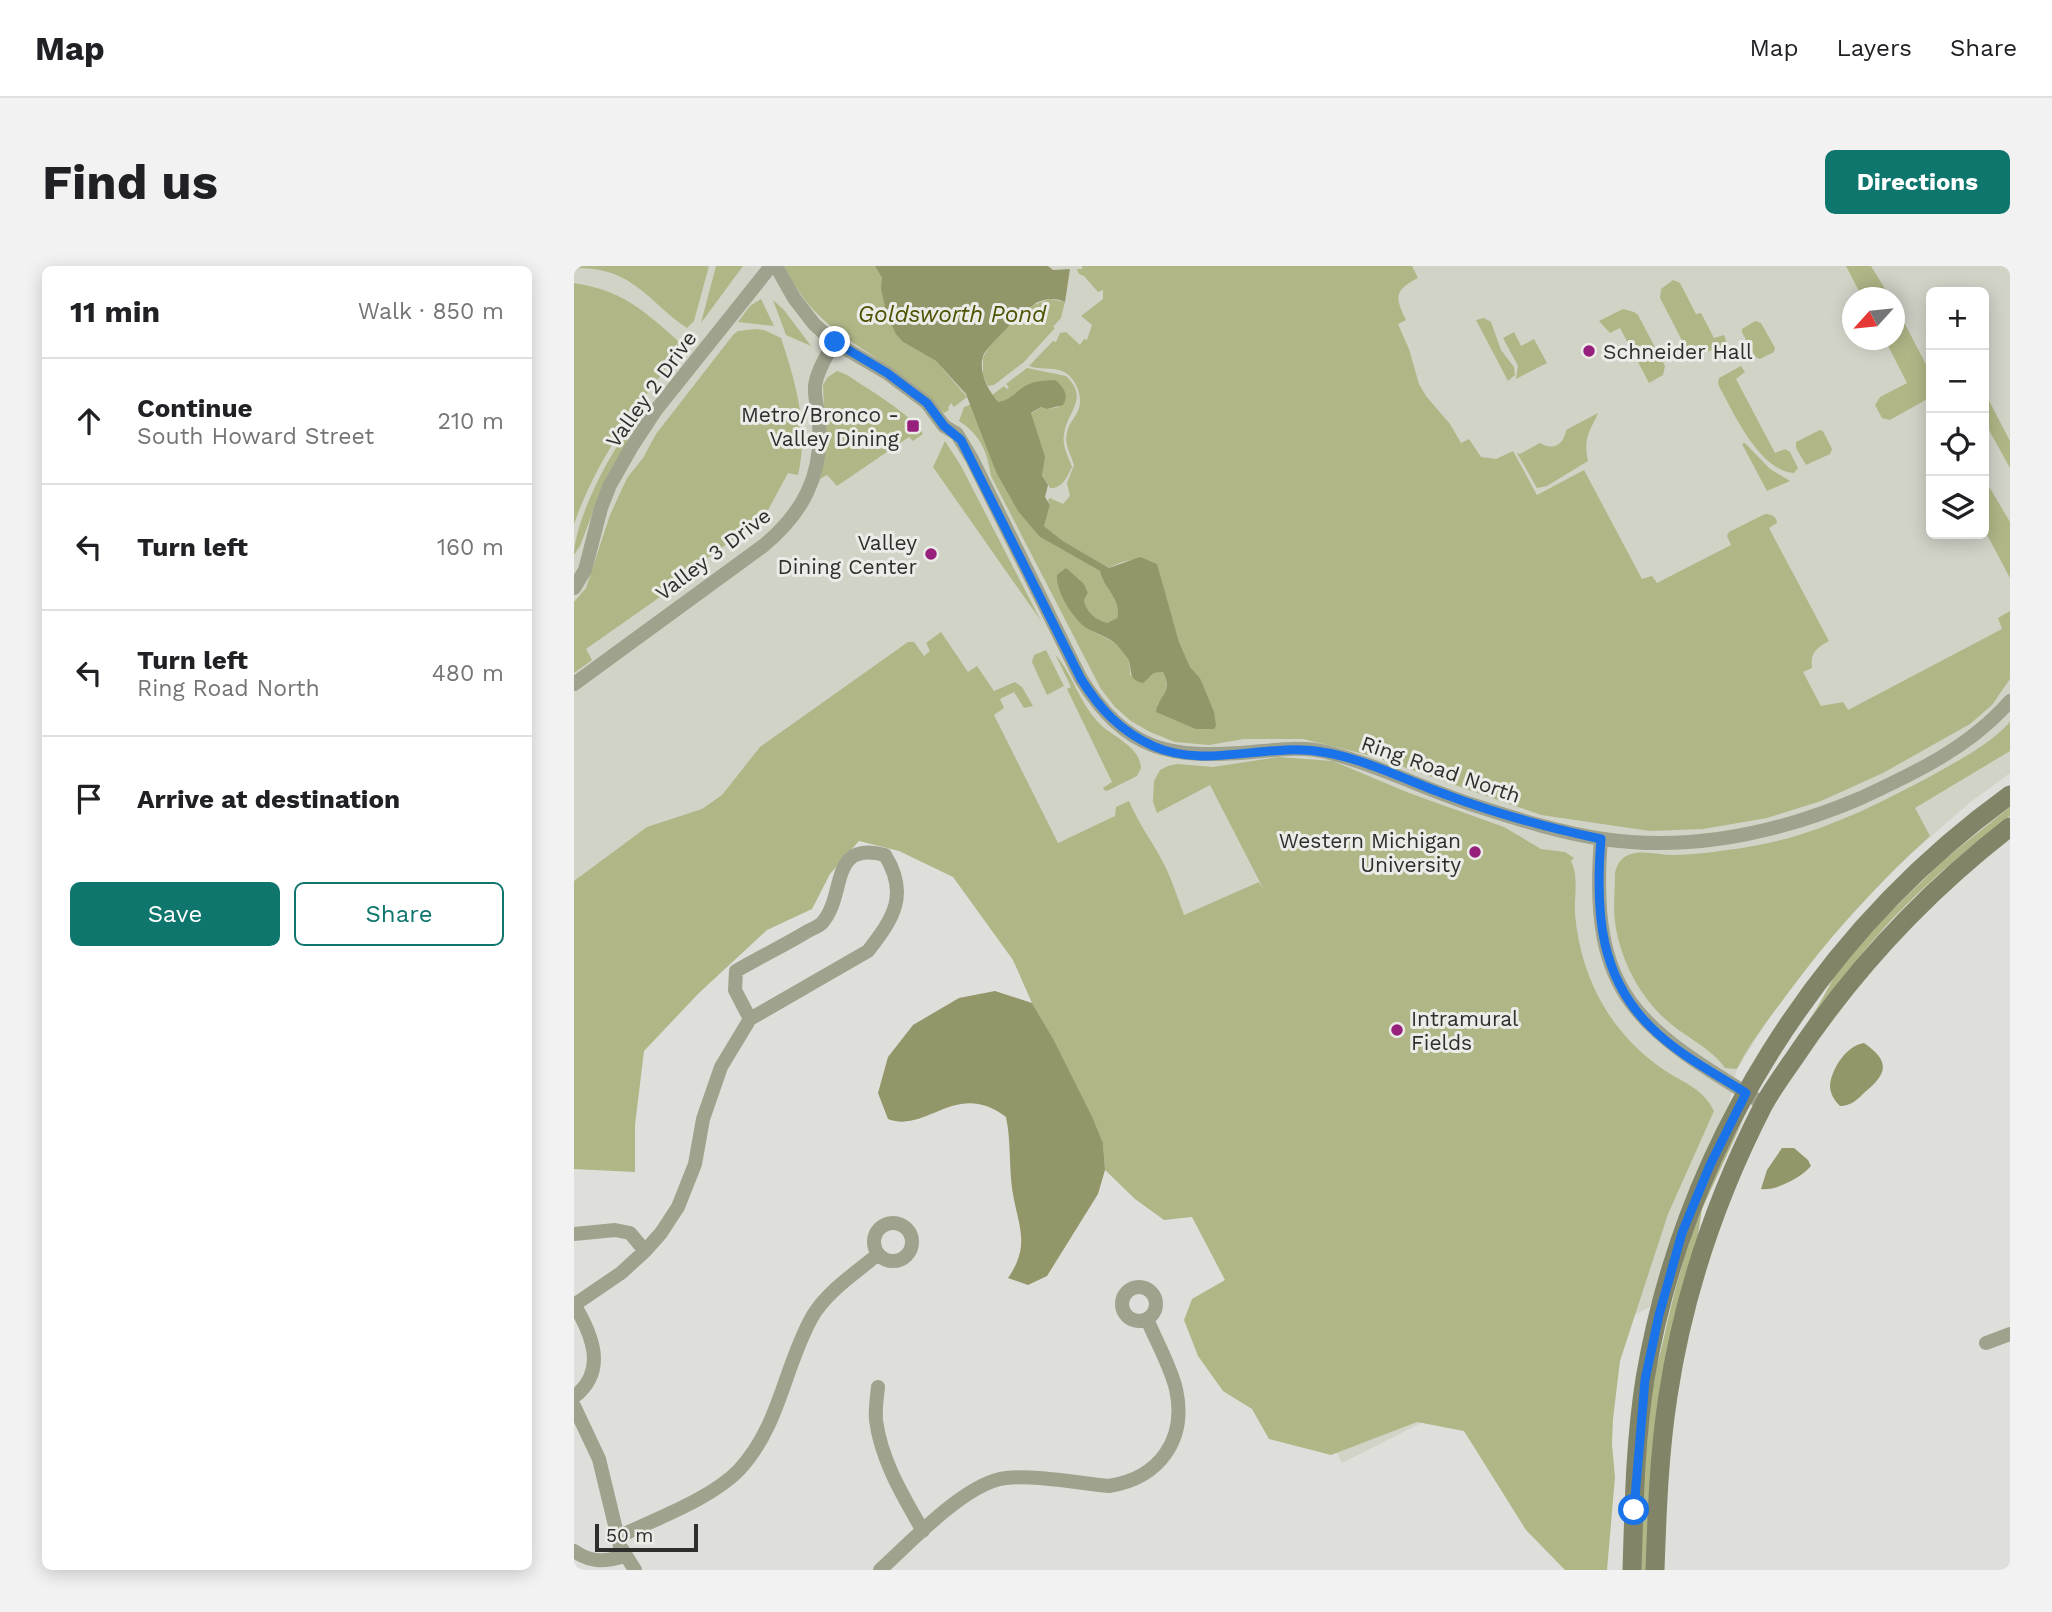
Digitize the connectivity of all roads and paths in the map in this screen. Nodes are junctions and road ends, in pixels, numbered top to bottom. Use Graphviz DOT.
graph roads {
  1 [pos="773,266"];
  2 [pos="835,342"];
  3 [pos="574,588"];
  4 [pos="574,684"];
  5 [pos="2010,701"];
  6 [pos="2010,795"];
  7 [pos="2010,827"];
  8 [pos="1601,839"];
  9 [pos="750,1019"];
  10 [pos="1746,1093"];
  11 [pos="1764,1104"];
  12 [pos="574,1234"];
  13 [pos="645,1251"];
  14 [pos="878,1254"];
  15 [pos="574,1304"];
  16 [pos="1147,1319"];
  17 [pos="2010,1334"];
  18 [pos="1986,1343"];
  19 [pos="878,1387"];
  20 [pos="574,1397"];
  21 [pos="574,1406"];
  22 [pos="1634,1510"];
  23 [pos="923,1531"];
  24 [pos="618,1537"];
  25 [pos="574,1551"];
  26 [pos="624,1556"];
  27 [pos="635,1570"];
  28 [pos="880,1570"];
  29 [pos="1627,1570"];
  30 [pos="1632,1570"];
  31 [pos="1655,1570"];
  1 -- 2 [label="street, Ring Road North"];
  1 -- 3 [label="street, Valley 2 Drive"];
  2 -- 4 [label="street, Valley 3 Drive"];
  2 -- 8 [label="street, Ring Road North"];
  5 -- 8 [label="street, Ring Road North"];
  6 -- 10 [label="street"];
  7 -- 11 [label="street"];
  8 -- 10 [label="street"];
  9 -- 9 [label="street"];
  9 -- 13 [label="street"];
  10 -- 11 [label="street"];
  10 -- 22 [label="street"];
  11 -- 31 [label="street"];
  12 -- 13 [label="street"];
  13 -- 15 [label="street"];
  14 -- 24 [label="street"];
  15 -- 20 [label="street"];
  16 -- 23 [label="street"];
  17 -- 18 [label="street"];
  19 -- 23 [label="street"];
  21 -- 24 [label="street"];
  22 -- 29 [label="street"];
  22 -- 30 [label="street"];
  23 -- 28 [label="street"];
  24 -- 26 [label="street"];
  25 -- 26 [label="street"];
  26 -- 27 [label="street"];
}
